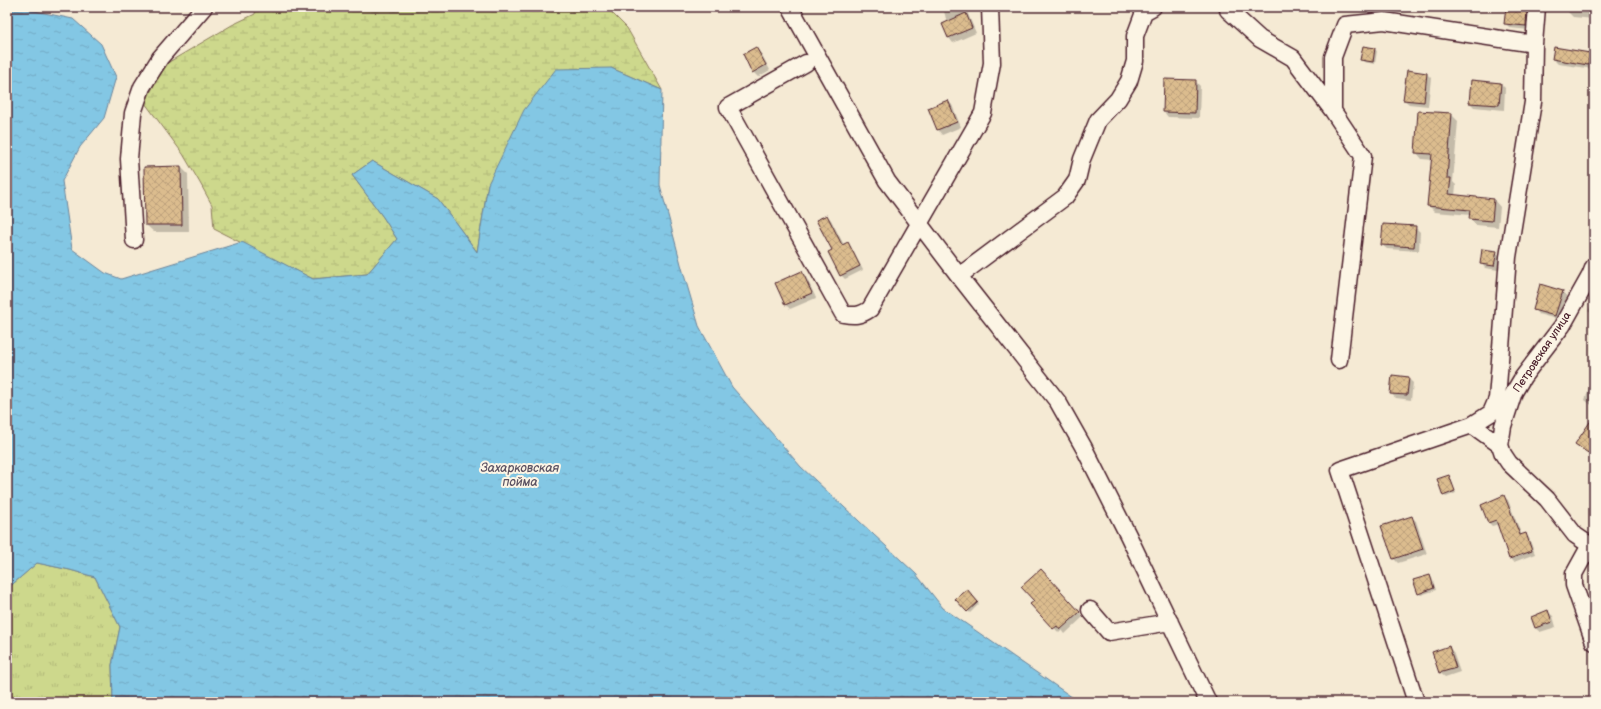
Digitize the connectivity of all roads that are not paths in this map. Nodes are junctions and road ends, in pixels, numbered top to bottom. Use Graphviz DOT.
graph roads {
  1 [pos="204,7"];
  2 [pos="790,7"];
  3 [pos="990,7"];
  4 [pos="1153,7"];
  5 [pos="1537,7"];
  6 [pos="1226,8"];
  7 [pos="1534,44"];
  8 [pos="806,63"];
  9 [pos="1333,111"];
  10 [pos="920,225"];
  11 [pos="134,240"];
  12 [pos="1594,266"];
  13 [pos="959,276"];
  14 [pos="1339,360"];
  15 [pos="1472,425"];
  16 [pos="1500,445"];
  17 [pos="1592,547"];
  18 [pos="1090,610"];
  19 [pos="1170,622"];
  20 [pos="1594,642"];
  21 [pos="1208,702"];
  22 [pos="1416,702"];
  1 -- 11 [label="street"];
  2 -- 10 [label="street"];
  3 -- 10 [label="street"];
  4 -- 13 [label="street"];
  5 -- 7 [label="street"];
  6 -- 9 [label="street"];
  7 -- 9 [label="street"];
  7 -- 15 [label="street"];
  8 -- 10 [label="street"];
  9 -- 14 [label="street"];
  10 -- 13 [label="street"];
  12 -- 16 [label="street, Петровская улица"];
  13 -- 19 [label="street"];
  15 -- 16 [label="street"];
  15 -- 22 [label="street"];
  16 -- 17 [label="street"];
  17 -- 20 [label="street"];
  18 -- 19 [label="street"];
  19 -- 21 [label="street"];
}
